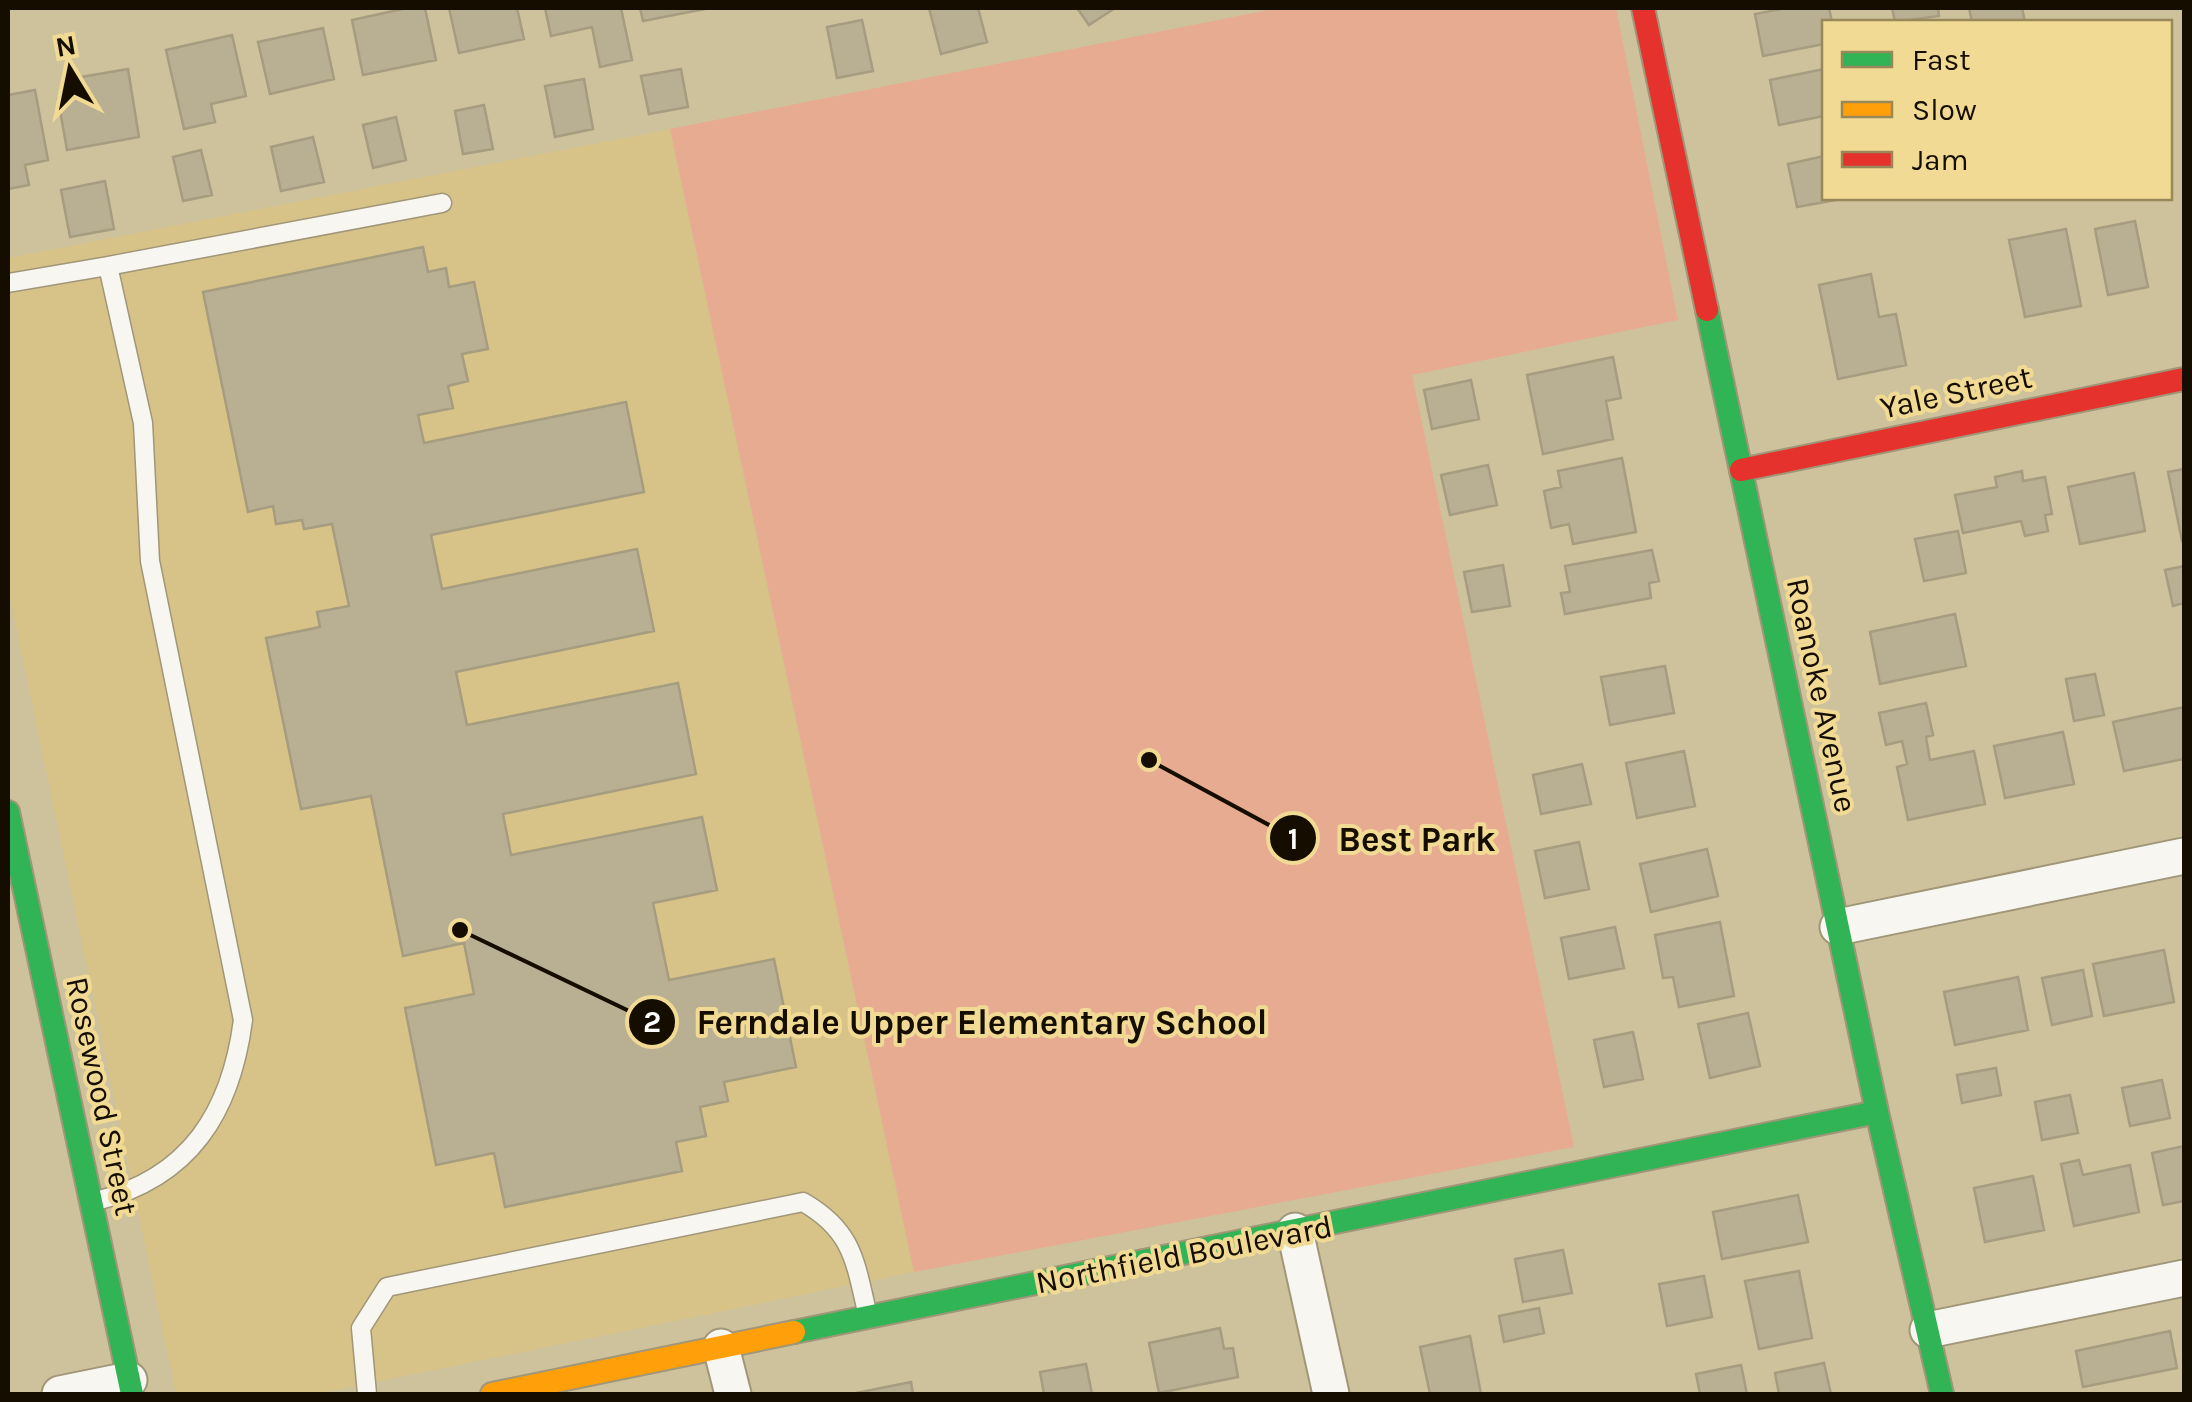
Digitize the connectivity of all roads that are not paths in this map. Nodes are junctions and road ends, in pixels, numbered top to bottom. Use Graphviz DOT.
graph roads {
  1 [pos="1643,8"];
  2 [pos="442,203"];
  3 [pos="108,266"];
  4 [pos="8,284"];
  5 [pos="2184,379"];
  6 [pos="1741,470"];
  7 [pos="8,812"];
  8 [pos="2184,856"];
  9 [pos="1838,926"];
  10 [pos="1877,1112"];
  11 [pos="91,1202"];
  12 [pos="1295,1231"];
  13 [pos="2184,1278"];
  14 [pos="868,1317"];
  15 [pos="1928,1330"];
  16 [pos="722,1347"];
  17 [pos="130,1387"];
  18 [pos="60,1394"];
  19 [pos="367,1394"];
  20 [pos="492,1394"];
  21 [pos="732,1394"];
  22 [pos="1331,1394"];
  23 [pos="1942,1394"];
  1 -- 6 [label="street, Roanoke Avenue"];
  2 -- 3 [label="lane"];
  3 -- 4 [label="lane"];
  3 -- 11 [label="lane"];
  5 -- 6 [label="street, Yale Street"];
  6 -- 9 [label="street, Roanoke Avenue"];
  7 -- 11 [label="street, Rosewood Street"];
  8 -- 9 [label="street"];
  9 -- 10 [label="street, Roanoke Avenue"];
  10 -- 12 [label="street, Northfield Boulevard"];
  10 -- 15 [label="street, Roanoke Avenue"];
  11 -- 17 [label="street, Rosewood Street"];
  12 -- 14 [label="street, Northfield Boulevard"];
  12 -- 22 [label="street"];
  13 -- 15 [label="street"];
  14 -- 16 [label="street, Northfield Boulevard"];
  14 -- 19 [label="lane"];
  15 -- 23 [label="street, Roanoke Avenue"];
  16 -- 20 [label="street, Northfield Boulevard"];
  16 -- 21 [label="street"];
  17 -- 18 [label="street"];
}
